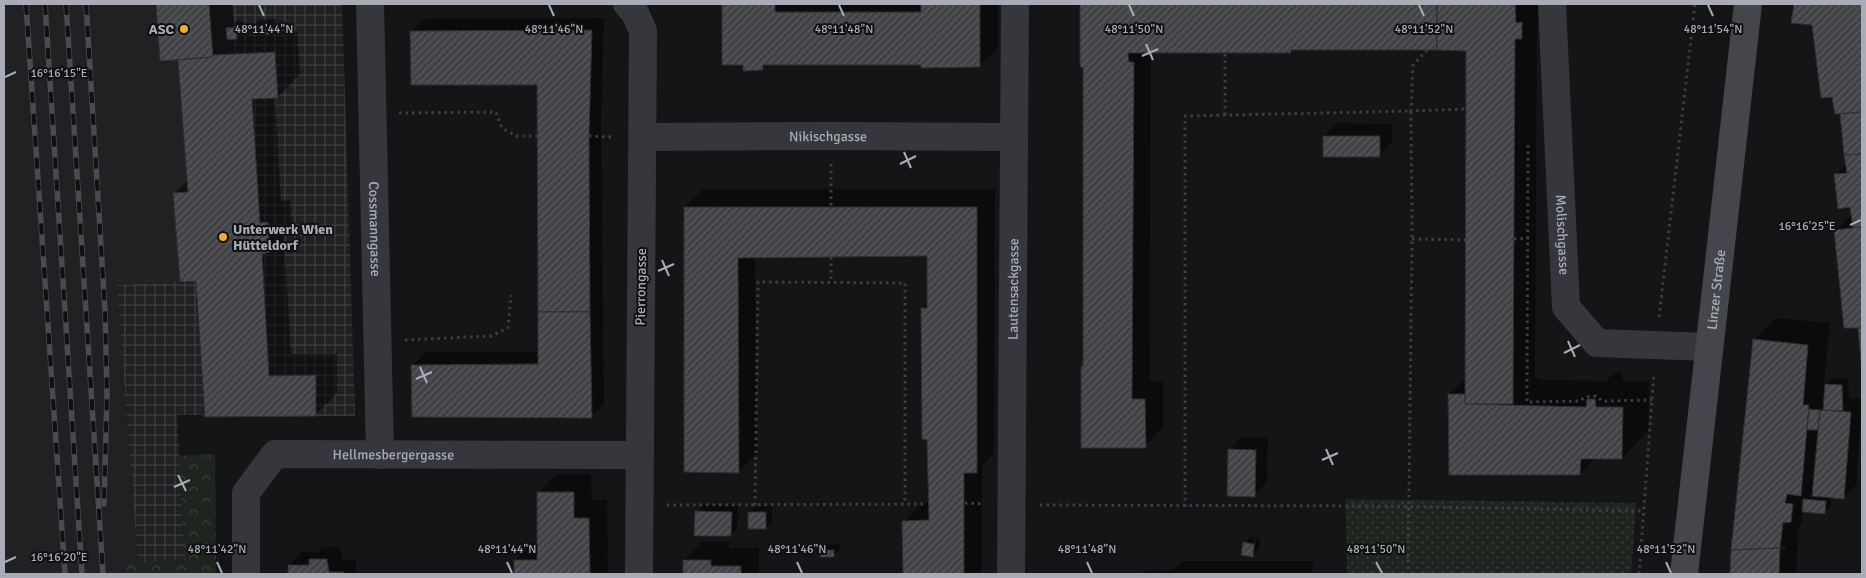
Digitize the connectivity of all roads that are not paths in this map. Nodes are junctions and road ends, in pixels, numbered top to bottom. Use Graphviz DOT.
graph roads {
  1 [pos="370,4"];
  2 [pos="627,4"];
  3 [pos="1015,4"];
  4 [pos="1552,4"];
  5 [pos="1748,4"];
  6 [pos="643,137"];
  7 [pos="1012,137"];
  8 [pos="1709,347"];
  9 [pos="380,455"];
  10 [pos="640,455"];
  11 [pos="246,574"];
  12 [pos="639,574"];
  13 [pos="1011,574"];
  14 [pos="1684,574"];
  1 -- 9 [label="street, Cossmanngasse"];
  2 -- 6 [label="street, Pierrongasse"];
  3 -- 7 [label="street, Lautensackgasse"];
  4 -- 8 [label="street, Molischgasse"];
  5 -- 8 [label="main road, Linzer Straße"];
  6 -- 7 [label="street, Nikischgasse"];
  6 -- 10 [label="street, Pierrongasse"];
  7 -- 13 [label="street, Lautensackgasse"];
  8 -- 14 [label="main road, Linzer Straße"];
  9 -- 10 [label="street, Hellmesbergergasse"];
  9 -- 11 [label="street, Hellmesbergergasse"];
  10 -- 12 [label="street, Pierrongasse"];
}
